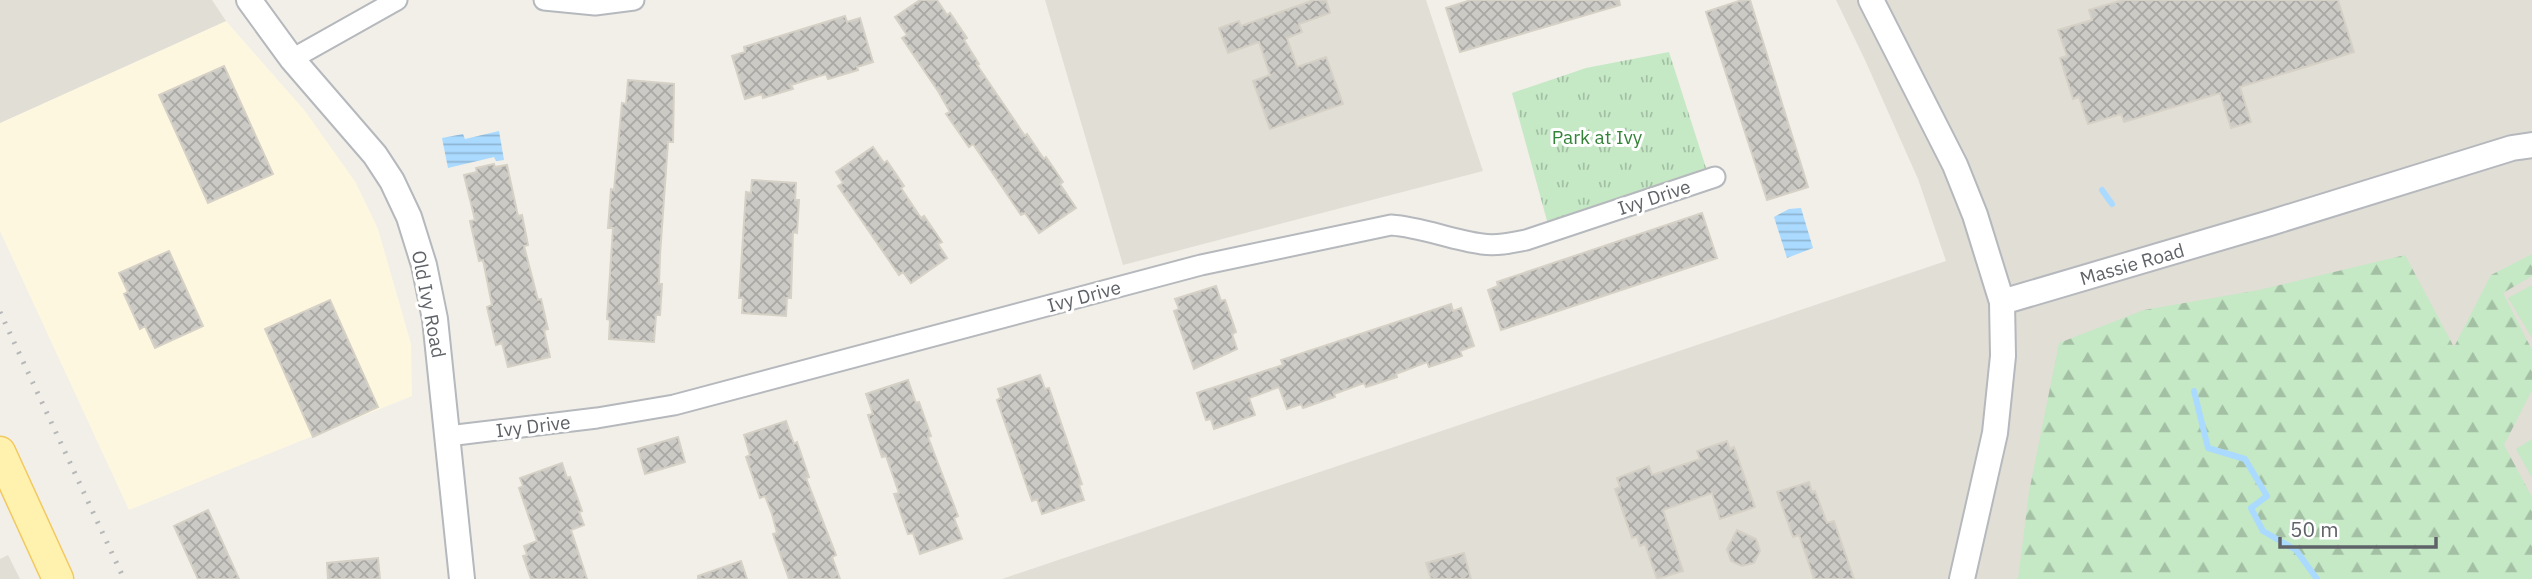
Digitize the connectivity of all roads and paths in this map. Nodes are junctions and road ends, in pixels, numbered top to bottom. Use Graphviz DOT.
graph roads {
  1 [pos="248,0"];
  2 [pos="397,0"];
  3 [pos="544,0"];
  4 [pos="634,0"];
  5 [pos="1871,0"];
  6 [pos="292,58"];
  7 [pos="2532,145"];
  8 [pos="1715,177"];
  9 [pos="2002,302"];
  10 [pos="448,436"];
  11 [pos="0,452"];
  12 [pos="58,579"];
  13 [pos="462,579"];
  14 [pos="1962,579"];
  1 -- 6 [label="street, Old Ivy Road"];
  2 -- 6 [label="street"];
  3 -- 4 [label="street"];
  5 -- 9 [label="street"];
  6 -- 10 [label="street, Old Ivy Road"];
  7 -- 9 [label="street, Massie Road"];
  8 -- 10 [label="street, Ivy Drive"];
  9 -- 14 [label="street"];
  10 -- 13 [label="street, Old Ivy Road"];
  11 -- 12 [label="main road"];
}
